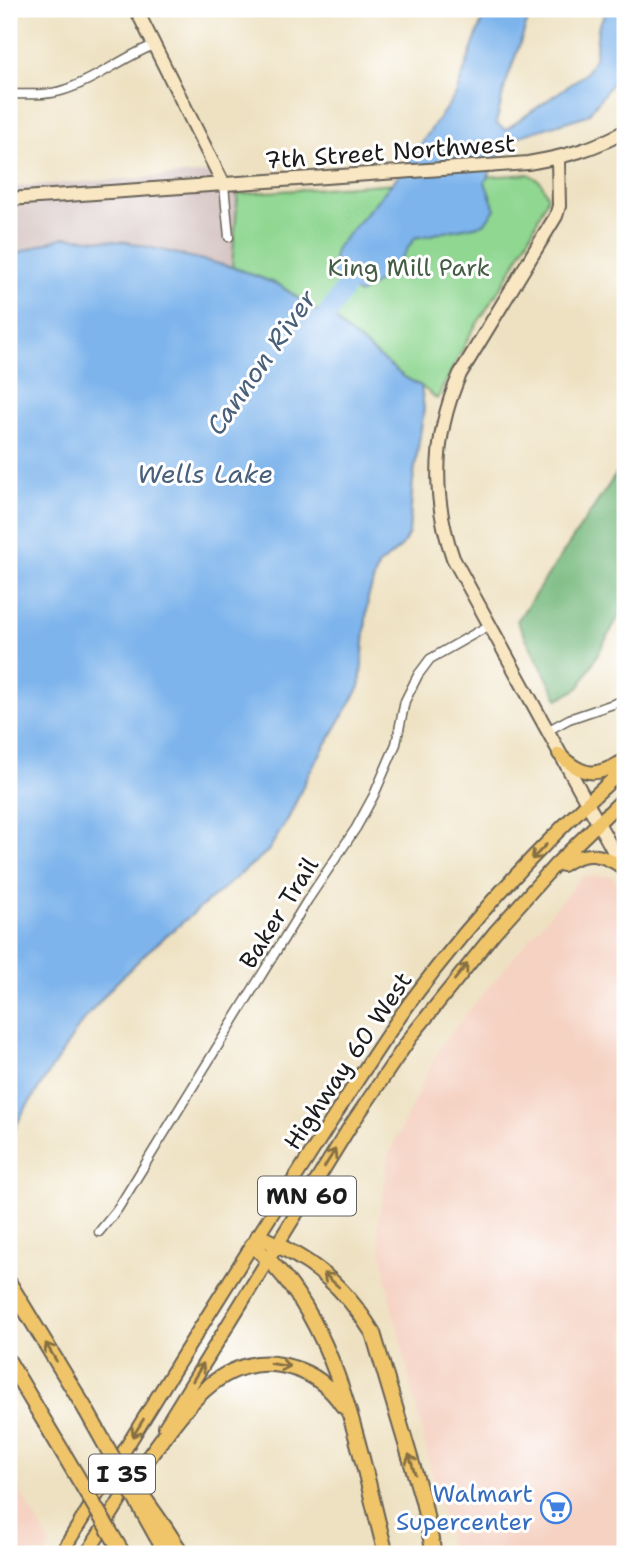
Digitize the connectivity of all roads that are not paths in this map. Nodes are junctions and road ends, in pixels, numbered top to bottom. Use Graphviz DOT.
graph roads {
  1 [pos="136,9"];
  2 [pos="154,45"];
  3 [pos="9,94"];
  4 [pos="625,131"];
  5 [pos="558,158"];
  6 [pos="224,185"];
  7 [pos="9,199"];
  8 [pos="229,237"];
  9 [pos="488,626"];
  10 [pos="625,700"];
  11 [pos="547,731"];
  12 [pos="559,754"];
  13 [pos="625,760"];
  14 [pos="625,768"];
  15 [pos="625,797"];
  16 [pos="586,803"];
  17 [pos="597,822"];
  18 [pos="624,868"];
  19 [pos="542,879"];
  20 [pos="99,1231"];
  21 [pos="255,1240"];
  22 [pos="277,1244"];
  23 [pos="268,1258"];
  24 [pos="9,1283"];
  25 [pos="9,1362"];
  26 [pos="352,1427"];
  27 [pos="62,1451"];
  28 [pos="137,1472"];
  29 [pos="161,1533"];
  30 [pos="88,1553"];
  31 [pos="61,1554"];
  32 [pos="111,1554"];
  33 [pos="122,1554"];
  34 [pos="167,1554"];
  35 [pos="182,1554"];
  36 [pos="386,1554"];
  37 [pos="434,1554"];
  1 -- 2 [label="street"];
  2 -- 3 [label="street"];
  2 -- 6 [label="street"];
  4 -- 5 [label="street, 7th Street Northwest"];
  5 -- 6 [label="street, 7th Street Northwest"];
  5 -- 9 [label="street"];
  6 -- 7 [label="street, 7th Street Northwest"];
  6 -- 8 [label="street"];
  9 -- 11 [label="street"];
  9 -- 20 [label="street, Baker Trail"];
  10 -- 11 [label="street"];
  11 -- 12 [label="street"];
  12 -- 13 [label="main road"];
  12 -- 16 [label="street"];
  14 -- 16 [label="main road, Highway 60 West / MN 60"];
  15 -- 17 [label="main road, Highway 60 West / MN 60"];
  16 -- 17 [label="street"];
  16 -- 21 [label="main road, Highway 60 West / MN 60, one-way"];
  17 -- 18 [label="street"];
  17 -- 19 [label="main road, Highway 60 West / MN 60"];
  18 -- 19 [label="main road"];
  22 -- 19 [label="main road, Highway 60 West / MN 60, one-way"];
  21 -- 22 [label="highway"];
  21 -- 23 [label="highway"];
  21 -- 31 [label="main road, Highway 60 West / MN 60, one-way"];
  22 -- 23 [label="main road, Highway 60 West / MN 60"];
  37 -- 22 [label="highway, one-way"];
  23 -- 26 [label="highway"];
  28 -- 23 [label="main road, Highway 60 West / MN 60, one-way"];
  29 -- 24 [label="highway, one-way, bridge"];
  25 -- 27 [label="highway, I 35"];
  28 -- 26 [label="highway, one-way"];
  26 -- 36 [label="highway"];
  27 -- 32 [label="highway, bridge"];
  27 -- 33 [label="highway, I 35, bridge"];
  28 -- 30 [label="main road, Highway 60 West / MN 60"];
  29 -- 34 [label="highway"];
  29 -- 35 [label="highway"];
}
